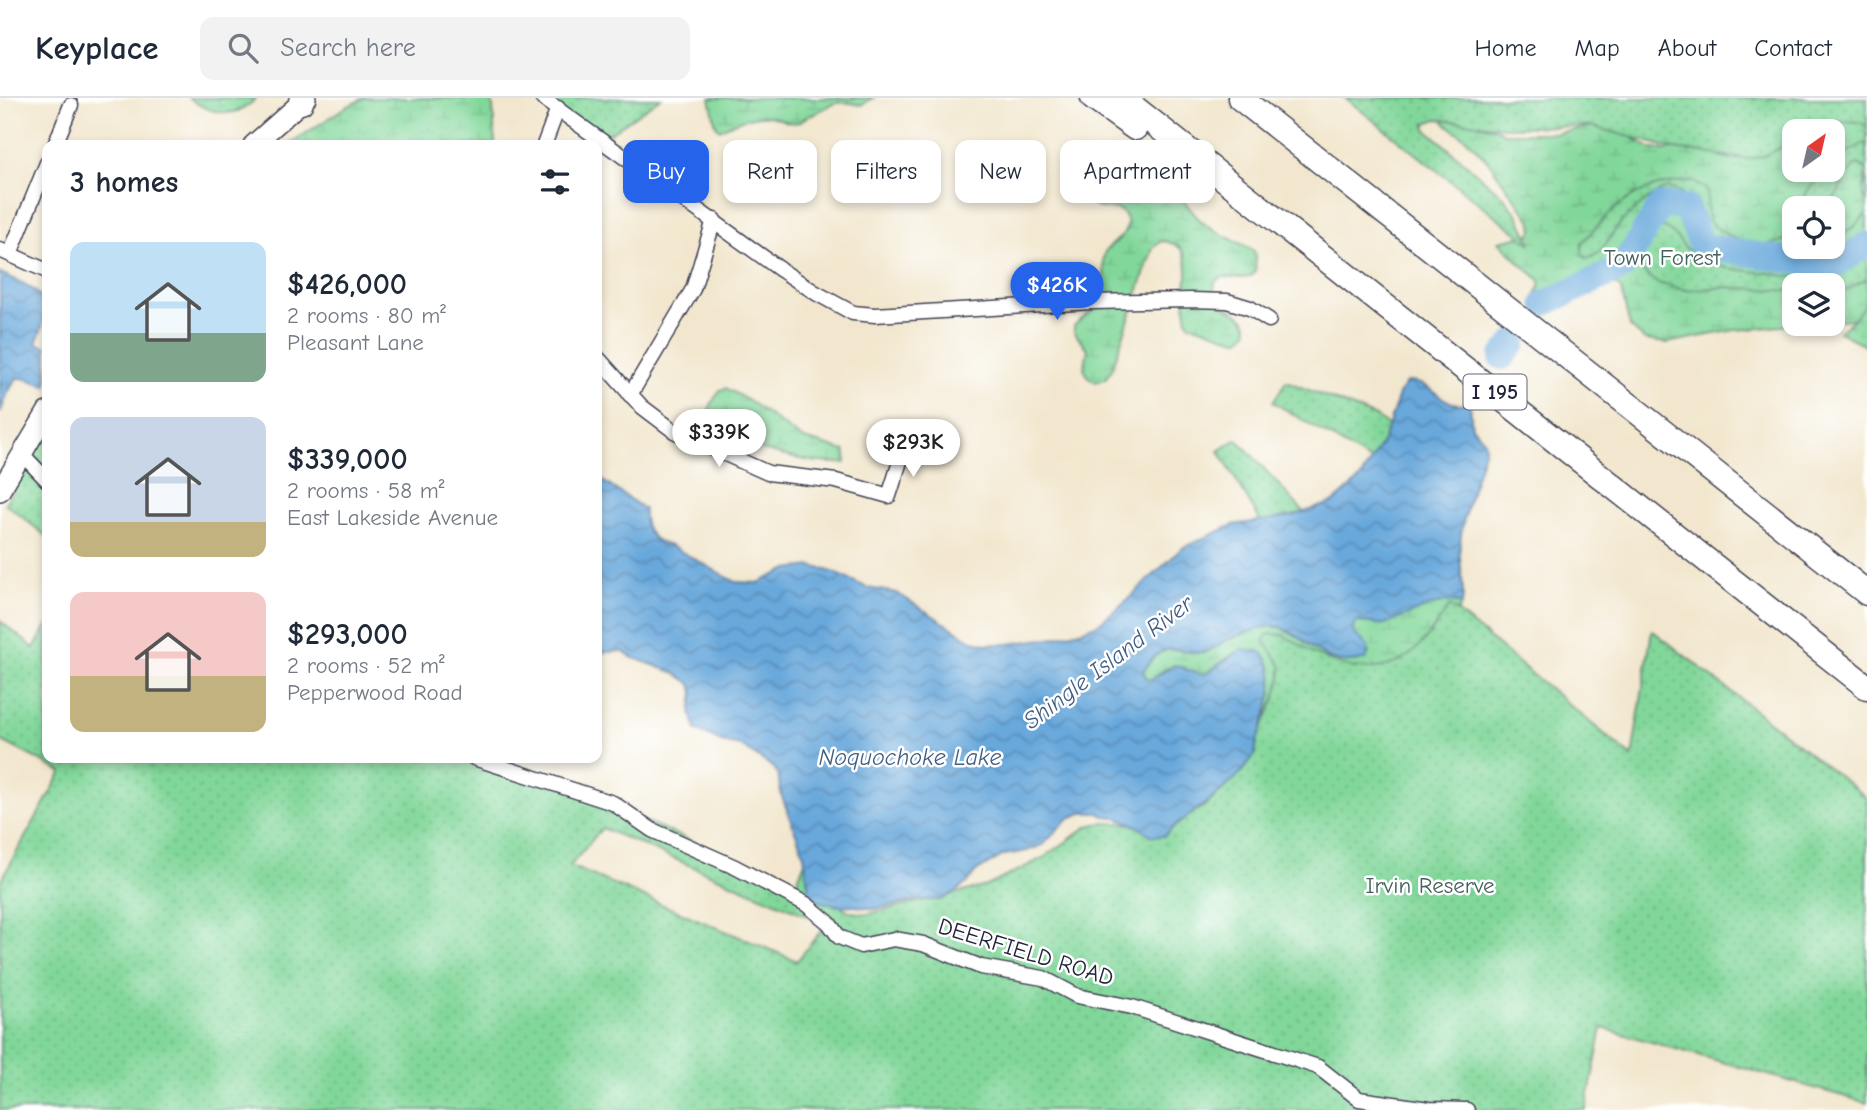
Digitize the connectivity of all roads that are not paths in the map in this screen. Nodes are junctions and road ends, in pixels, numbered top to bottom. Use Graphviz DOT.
graph roads {
  1 [pos="542,98"];
  2 [pos="1093,98"];
  3 [pos="1122,98"];
  4 [pos="1240,98"];
  5 [pos="303,99"];
  6 [pos="71,104"];
  7 [pos="558,108"];
  8 [pos="57,140"];
  9 [pos="258,140"];
  10 [pos="546,140"];
  11 [pos="42,174"];
  12 [pos="1244,194"];
  13 [pos="714,220"];
  14 [pos="5,252"];
  15 [pos="42,269"];
  16 [pos="1269,320"];
  17 [pos="602,363"];
  18 [pos="630,395"];
  19 [pos="42,420"];
  20 [pos="903,452"];
  21 [pos="22,454"];
  22 [pos="42,475"];
  23 [pos="0,491"];
  24 [pos="1867,593"];
  25 [pos="1867,687"];
  26 [pos="489,763"];
  27 [pos="1467,1110"];
  1 -- 7 [label="street"];
  2 -- 12 [label="highway"];
  3 -- 12 [label="highway, I 195"];
  4 -- 24 [label="highway"];
  5 -- 9 [label="street"];
  6 -- 8 [label="street"];
  7 -- 10 [label="street"];
  7 -- 13 [label="street"];
  11 -- 14 [label="street"];
  12 -- 25 [label="highway, I 195"];
  13 -- 16 [label="street"];
  13 -- 18 [label="street"];
  14 -- 15 [label="street"];
  17 -- 18 [label="street"];
  18 -- 20 [label="street"];
  19 -- 21 [label="street"];
  21 -- 22 [label="street"];
  21 -- 23 [label="street"];
  26 -- 27 [label="street, DEERFIELD ROAD"];
}
